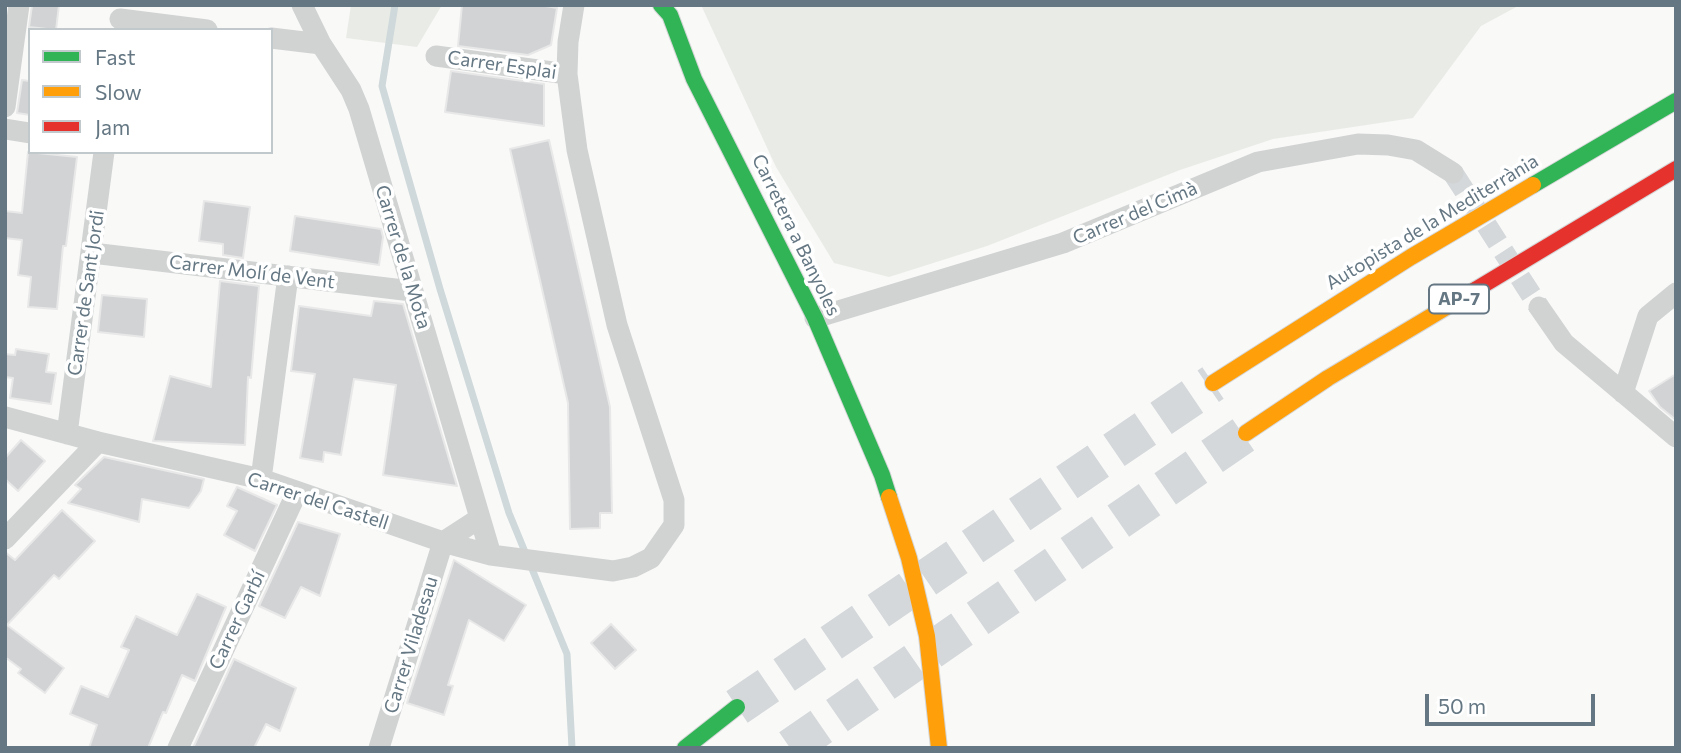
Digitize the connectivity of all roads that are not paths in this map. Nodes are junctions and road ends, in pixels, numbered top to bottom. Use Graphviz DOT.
graph roads {
  1 [pos="19,5"];
  2 [pos="302,5"];
  3 [pos="574,5"];
  4 [pos="668,9"];
  5 [pos="120,18"];
  6 [pos="192,28"];
  7 [pos="273,38"];
  8 [pos="321,44"];
  9 [pos="436,56"];
  10 [pos="567,74"];
  11 [pos="1676,101"];
  12 [pos="5,107"];
  13 [pos="5,129"];
  14 [pos="28,133"];
  15 [pos="104,154"];
  16 [pos="1676,169"];
  17 [pos="1453,173"];
  18 [pos="1676,185"];
  19 [pos="92,253"];
  20 [pos="288,276"];
  21 [pos="412,291"];
  22 [pos="1676,293"];
  23 [pos="1539,307"];
  24 [pos="815,318"];
  25 [pos="1371,352"];
  26 [pos="1213,383"];
  27 [pos="1623,393"];
  28 [pos="5,417"];
  29 [pos="1246,433"];
  30 [pos="67,434"];
  31 [pos="1676,437"];
  32 [pos="98,442"];
  33 [pos="261,479"];
  34 [pos="297,492"];
  35 [pos="480,518"];
  36 [pos="5,539"];
  37 [pos="443,542"];
  38 [pos="491,555"];
  39 [pos="737,707"];
  40 [pos="178,748"];
  41 [pos="379,748"];
  42 [pos="685,748"];
  43 [pos="939,748"];
  1 -- 12 [label="street"];
  2 -- 8 [label="street, Carrer de la Mota"];
  3 -- 10 [label="street"];
  4 -- 24 [label="main road, Carretera a Banyoles"];
  5 -- 6 [label="street"];
  7 -- 8 [label="street"];
  8 -- 21 [label="street, Carrer de la Mota"];
  9 -- 10 [label="street, Carrer Esplai"];
  10 -- 38 [label="street, Carrer del Castell"];
  11 -- 26 [label="main road, Autopista de la Mediterrània"];
  13 -- 14 [label="street"];
  15 -- 19 [label="street, Carrer de Sant Jordi"];
  16 -- 25 [label="main road, AP-7"];
  17 -- 24 [label="street, Carrer del Cimà"];
  18 -- 25 [label="main road"];
  19 -- 20 [label="street, Carrer Molí de Vent"];
  19 -- 30 [label="street, Carrer de Sant Jordi"];
  20 -- 21 [label="street, Carrer Molí de Vent"];
  20 -- 33 [label="street"];
  21 -- 35 [label="street, Carrer de la Mota"];
  22 -- 27 [label="street"];
  23 -- 27 [label="street"];
  24 -- 43 [label="main road, Carretera a Banyoles"];
  25 -- 29 [label="main road, AP-7"];
  27 -- 31 [label="street"];
  28 -- 30 [label="street, Carrer del Castell"];
  30 -- 32 [label="street, Carrer del Castell"];
  32 -- 33 [label="street, Carrer del Castell"];
  32 -- 36 [label="street"];
  33 -- 34 [label="street, Carrer del Castell"];
  34 -- 37 [label="street, Carrer del Castell"];
  34 -- 40 [label="street, Carrer Garbí"];
  35 -- 37 [label="street"];
  35 -- 38 [label="street, Carrer de la Mota"];
  37 -- 38 [label="street, Carrer del Castell"];
  37 -- 41 [label="street, Carrer Viladesau"];
  39 -- 42 [label="main road"];
}
